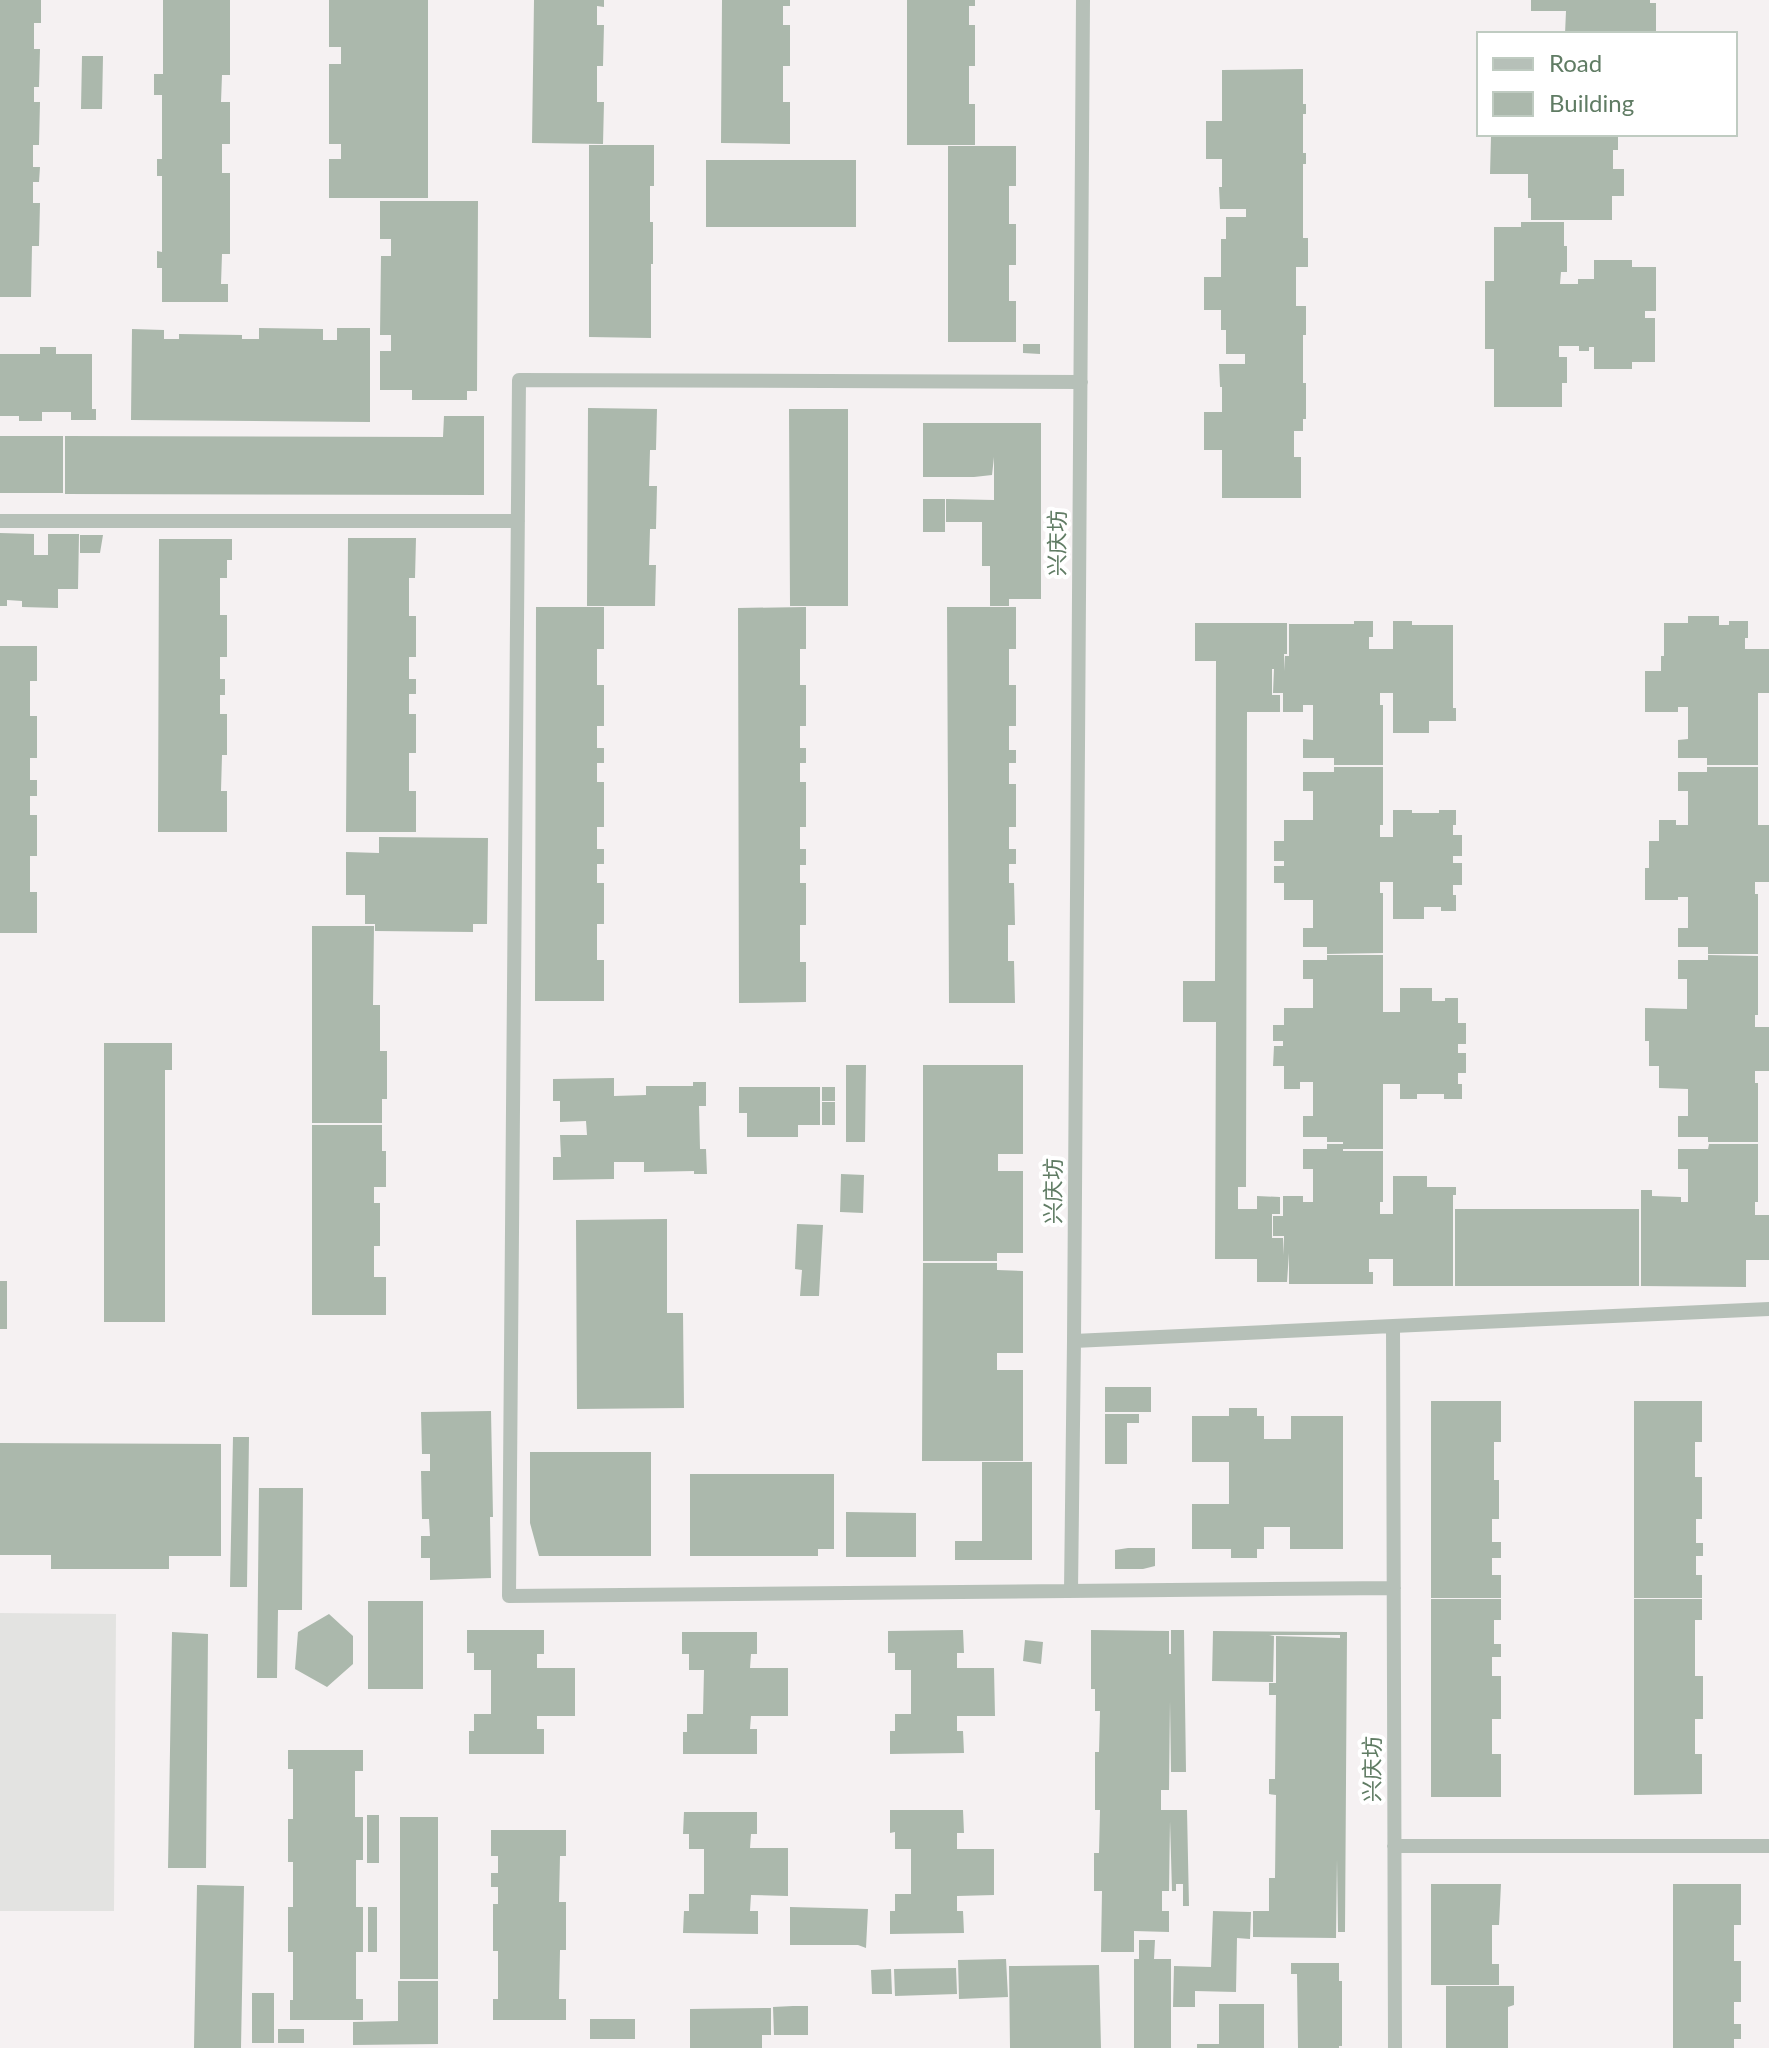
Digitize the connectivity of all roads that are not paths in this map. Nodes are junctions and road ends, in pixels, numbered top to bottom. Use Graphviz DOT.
graph roads {
  1 [pos="1083,0"];
  2 [pos="1081,382"];
  3 [pos="0,521"];
  4 [pos="518,521"];
  5 [pos="1769,1309"];
  6 [pos="1393,1326"];
  7 [pos="1074,1341"];
  8 [pos="1394,1588"];
  9 [pos="1071,1591"];
  10 [pos="1394,1846"];
  11 [pos="1769,1846"];
  12 [pos="1395,2048"];
  1 -- 2 [label="street, 兴庆坊"];
  2 -- 4 [label="street"];
  2 -- 7 [label="street, 兴庆坊"];
  3 -- 4 [label="street"];
  4 -- 9 [label="street"];
  5 -- 6 [label="street"];
  6 -- 7 [label="street"];
  6 -- 8 [label="street, 兴庆坊"];
  7 -- 9 [label="street, 兴庆坊"];
  8 -- 9 [label="street"];
  8 -- 10 [label="street, 兴庆坊"];
  10 -- 11 [label="street"];
  10 -- 12 [label="street, 兴庆坊"];
}
